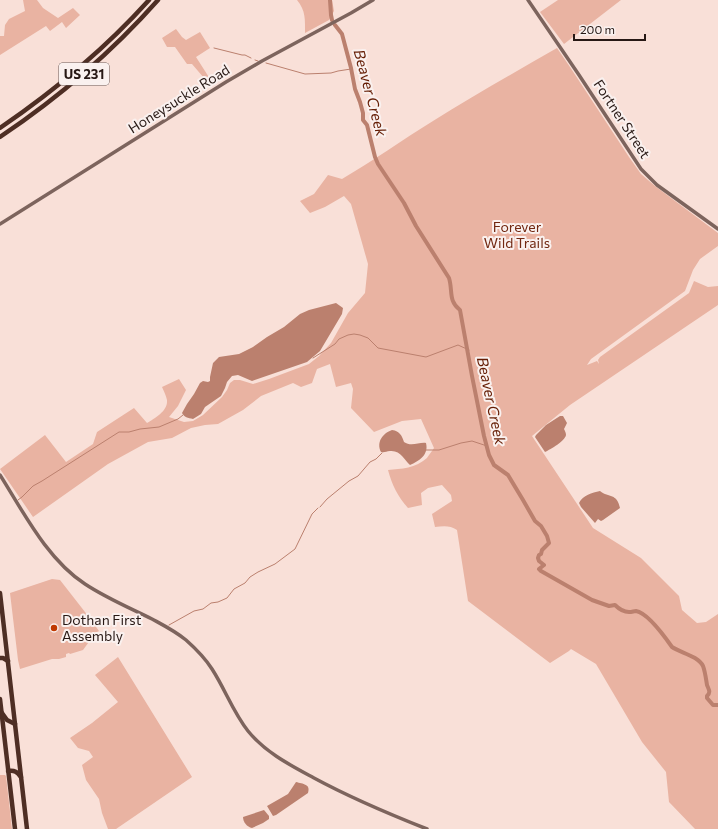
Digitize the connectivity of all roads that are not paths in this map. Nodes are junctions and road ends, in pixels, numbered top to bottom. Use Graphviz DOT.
graph roads {
  1 [pos="148,0"];
  2 [pos="158,0"];
  3 [pos="373,0"];
  4 [pos="528,0"];
  5 [pos="0,128"];
  6 [pos="0,137"];
  7 [pos="0,224"];
  8 [pos="718,229"];
  9 [pos="0,476"];
  10 [pos="0,593"];
  11 [pos="0,658"];
  12 [pos="8,661"];
  13 [pos="0,698"];
  14 [pos="2,712"];
  15 [pos="3,722"];
  16 [pos="11,724"];
  17 [pos="4,731"];
  18 [pos="8,771"];
  19 [pos="21,777"];
  20 [pos="16,828"];
  21 [pos="27,829"];
  22 [pos="427,829"];
  1 -- 5 [label="highway, US 231"];
  2 -- 6 [label="highway, US 231"];
  3 -- 7 [label="street, Honeysuckle Road"];
  4 -- 8 [label="street, Fortner Street"];
  9 -- 22 [label="street"];
  10 -- 12 [label="highway"];
  11 -- 12 [label="highway"];
  12 -- 16 [label="highway"];
  13 -- 14 [label="highway"];
  14 -- 15 [label="highway"];
  14 -- 16 [label="highway"];
  15 -- 16 [label="highway"];
  15 -- 17 [label="highway"];
  16 -- 17 [label="highway"];
  16 -- 19 [label="highway"];
  17 -- 18 [label="highway"];
  18 -- 19 [label="highway"];
  18 -- 20 [label="highway"];
  19 -- 21 [label="highway"];
}
